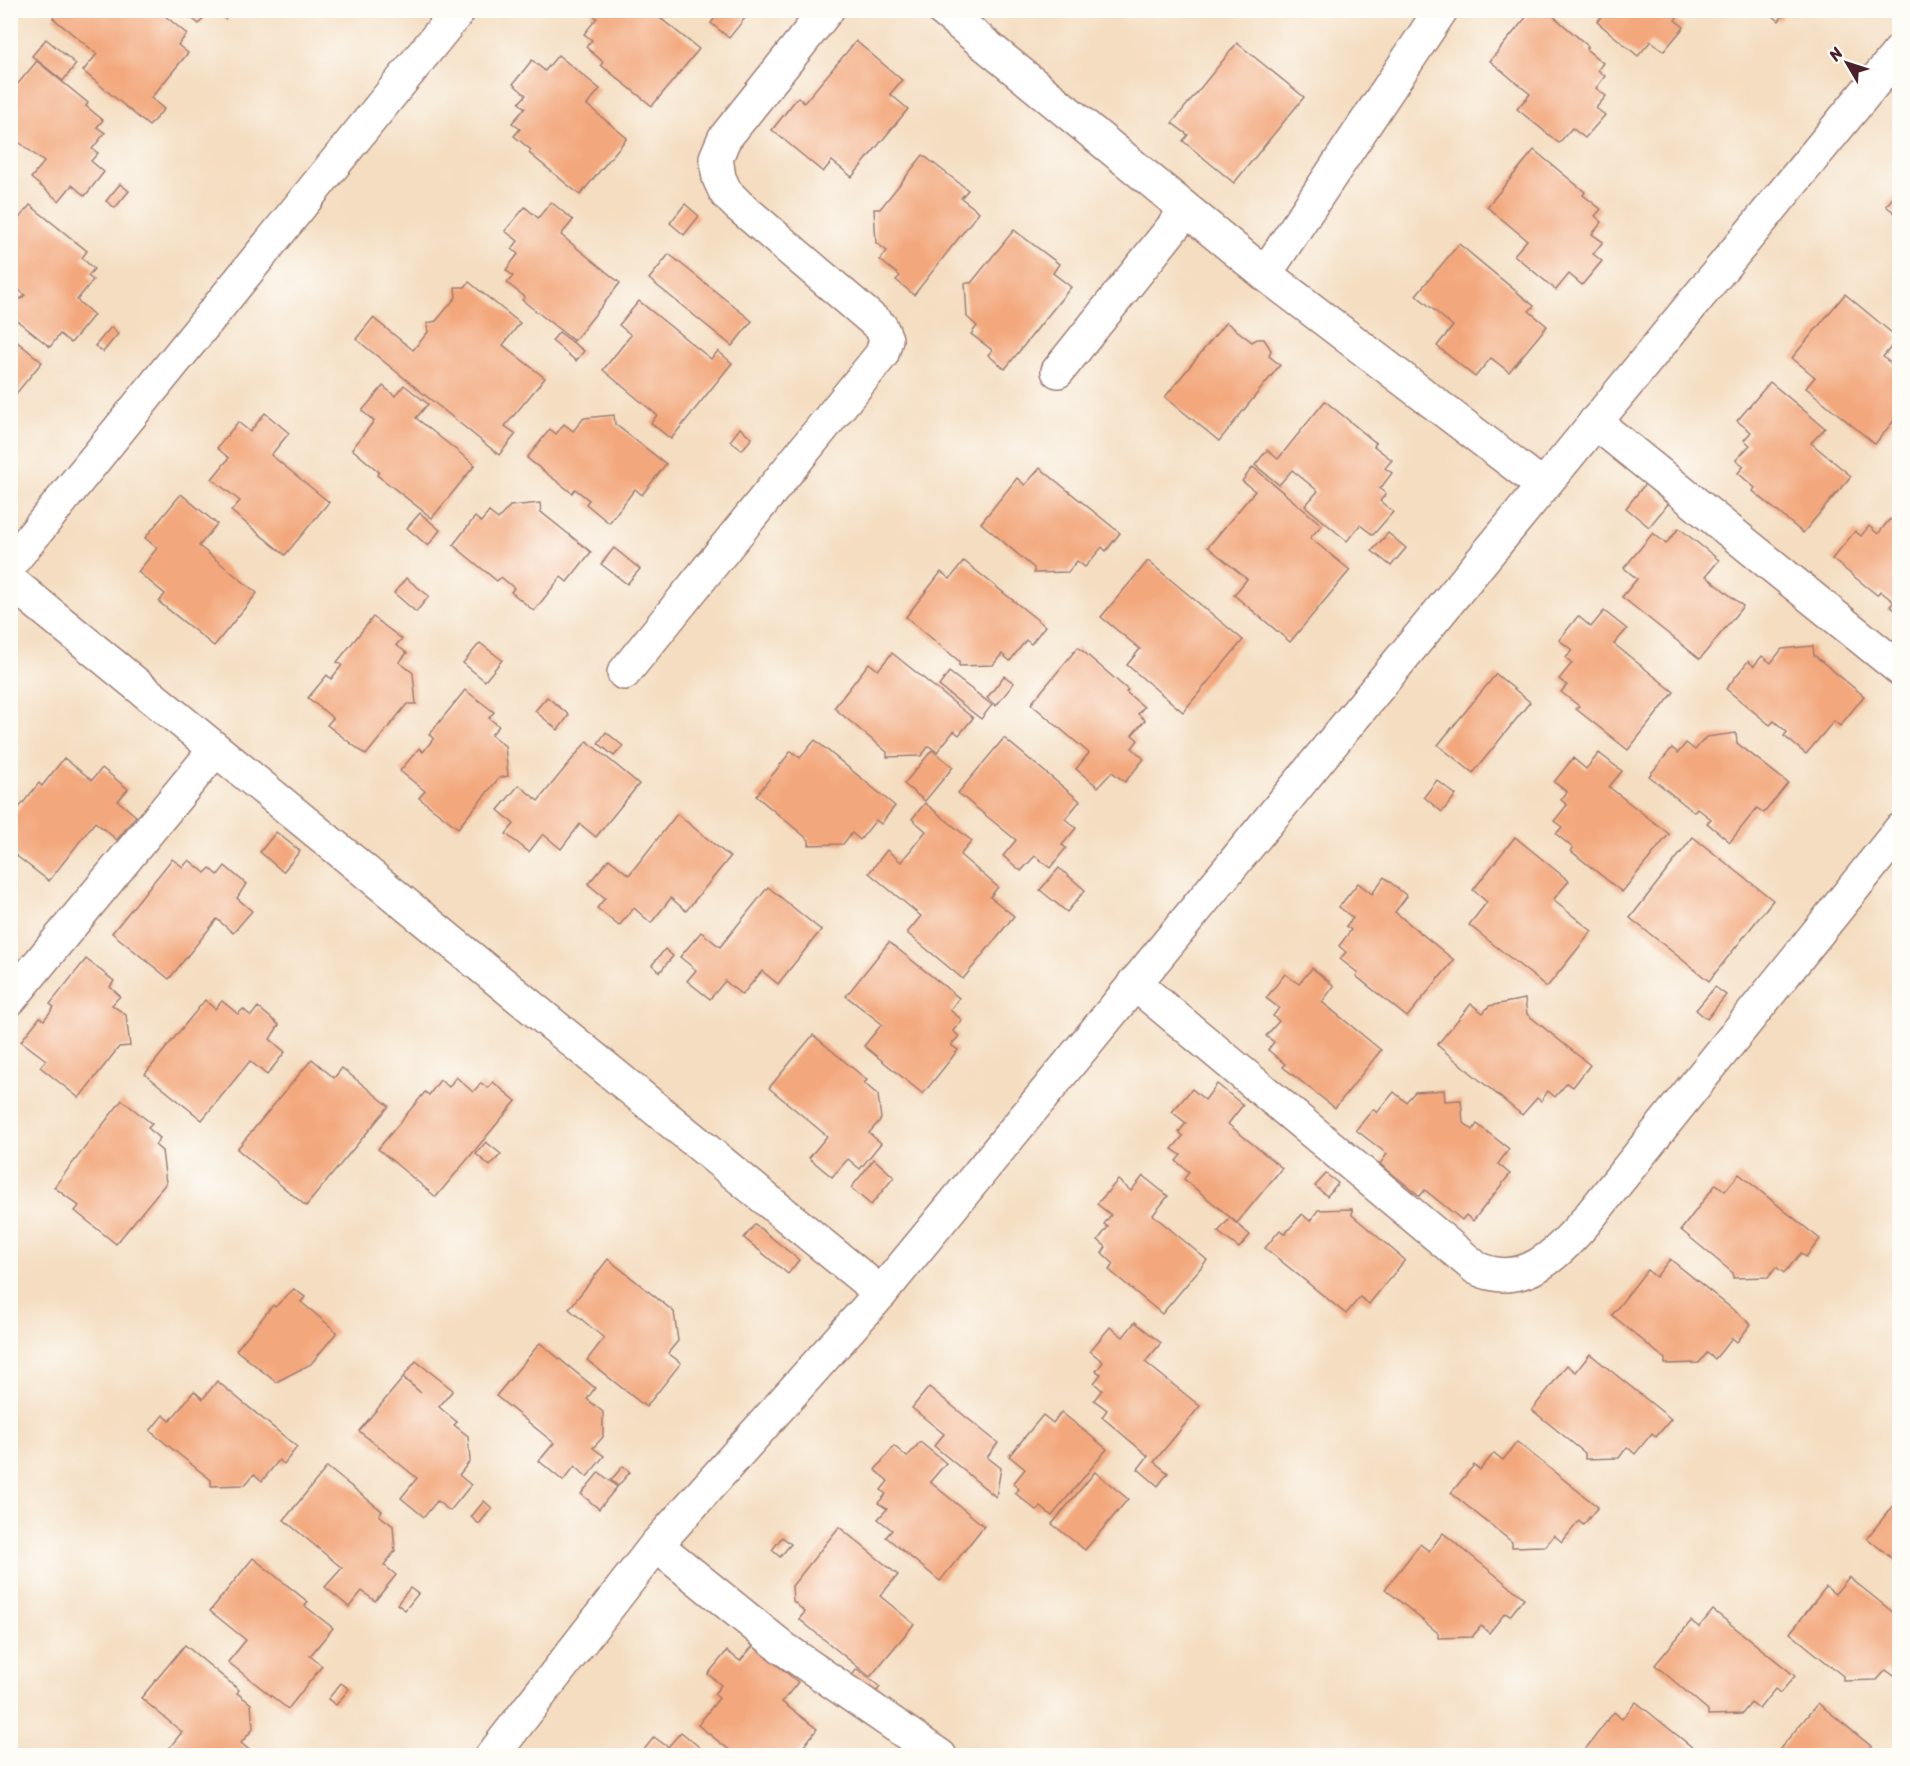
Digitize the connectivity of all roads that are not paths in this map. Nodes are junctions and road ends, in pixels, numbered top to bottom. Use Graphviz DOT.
graph roads {
  1 [pos="459,10"];
  2 [pos="827,10"];
  3 [pos="943,10"];
  4 [pos="1441,10"];
  5 [pos="1899,51"];
  6 [pos="1186,211"];
  7 [pos="1265,274"];
  8 [pos="1058,371"];
  9 [pos="1595,422"];
  10 [pos="1543,486"];
  11 [pos="10,564"];
  12 [pos="10,581"];
  13 [pos="1899,669"];
  14 [pos="624,673"];
  15 [pos="215,750"];
  16 [pos="1899,830"];
  17 [pos="1134,983"];
  18 [pos="10,999"];
  19 [pos="880,1293"];
  20 [pos="656,1545"];
  21 [pos="492,1755"];
  22 [pos="940,1755"];
  1 -- 11 [label="street"];
  2 -- 14 [label="street"];
  3 -- 6 [label="street"];
  4 -- 7 [label="street"];
  5 -- 9 [label="street"];
  6 -- 7 [label="street"];
  6 -- 8 [label="street"];
  7 -- 10 [label="street"];
  9 -- 10 [label="street"];
  9 -- 13 [label="street"];
  10 -- 17 [label="street"];
  12 -- 15 [label="street"];
  15 -- 18 [label="street"];
  15 -- 19 [label="street"];
  16 -- 17 [label="street"];
  17 -- 19 [label="street"];
  19 -- 20 [label="street"];
  20 -- 21 [label="street"];
  20 -- 22 [label="street"];
}
